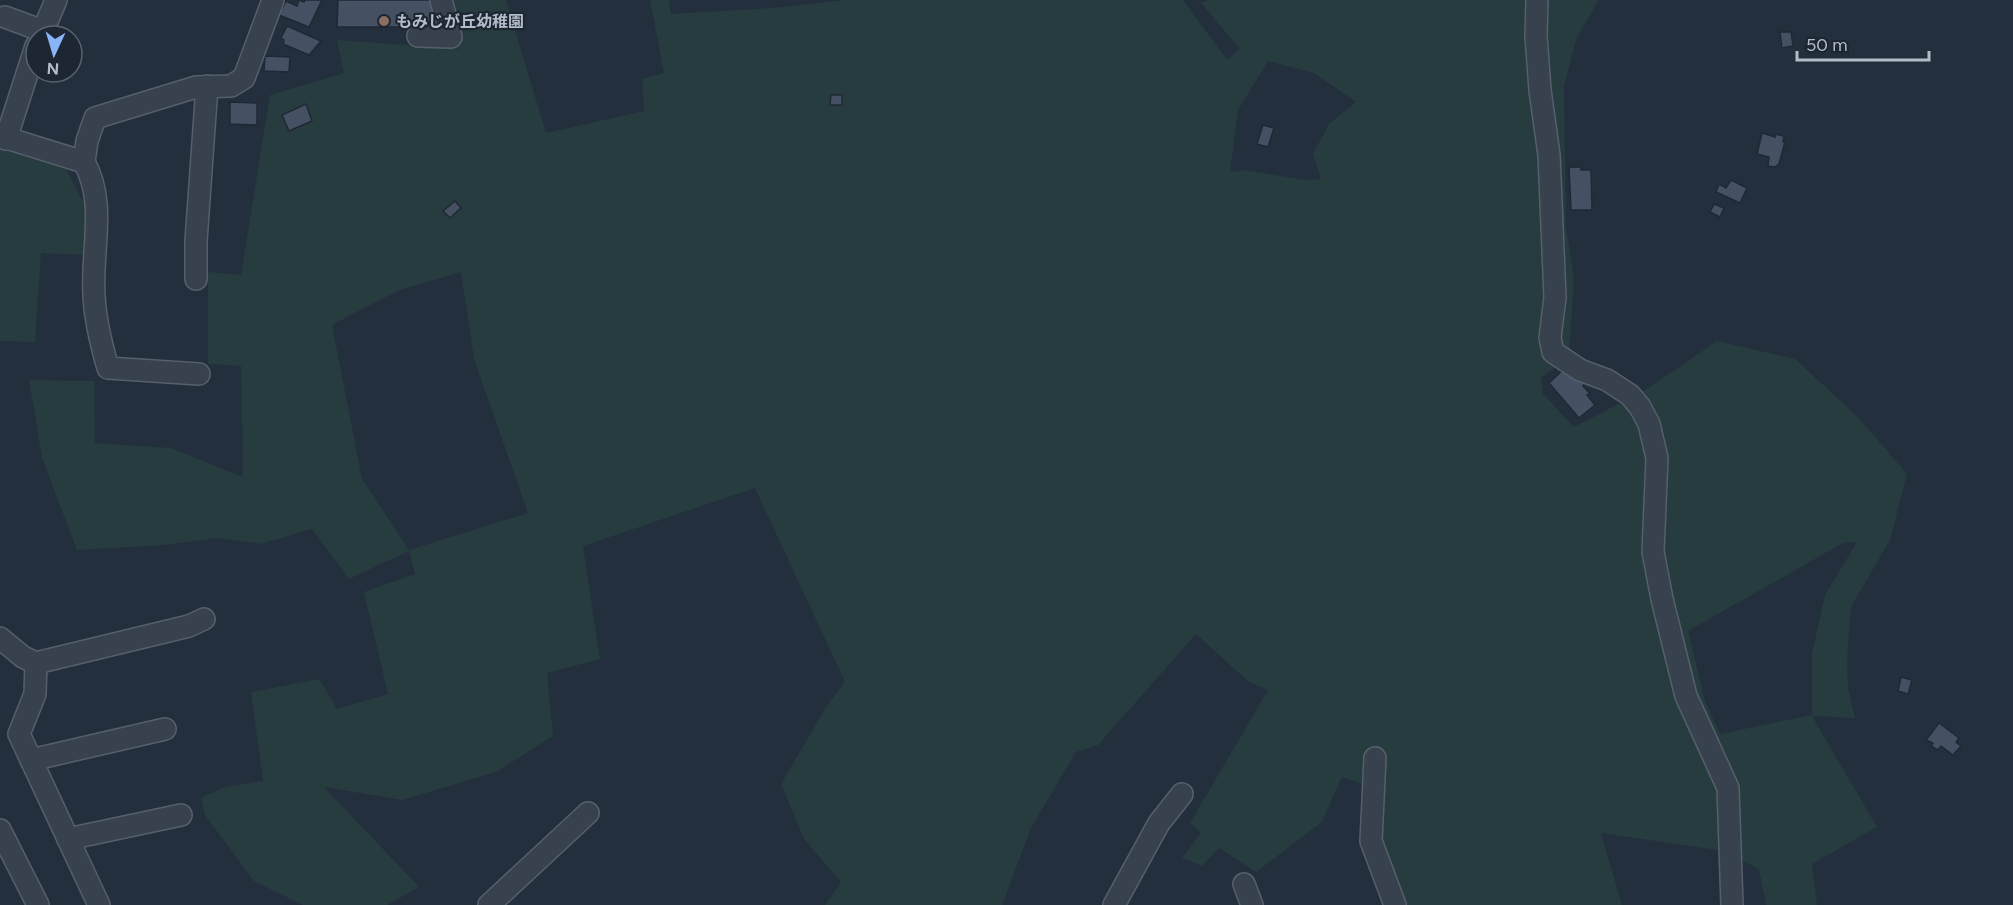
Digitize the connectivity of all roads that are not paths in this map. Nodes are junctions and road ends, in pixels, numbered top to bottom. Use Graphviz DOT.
graph roads {
  1 [pos="56,0"];
  2 [pos="273,0"];
  3 [pos="441,0"];
  4 [pos="1538,0"];
  5 [pos="5,17"];
  6 [pos="46,24"];
  7 [pos="24,28"];
  8 [pos="418,36"];
  9 [pos="24,81"];
  10 [pos="207,86"];
  11 [pos="3,138"];
  12 [pos="84,162"];
  13 [pos="196,279"];
  14 [pos="199,374"];
  15 [pos="204,619"];
  16 [pos="0,638"];
  17 [pos="36,663"];
  18 [pos="165,729"];
  19 [pos="1376,759"];
  20 [pos="31,760"];
  21 [pos="1182,794"];
  22 [pos="588,813"];
  23 [pos="181,815"];
  24 [pos="0,830"];
  25 [pos="68,839"];
  26 [pos="1244,884"];
  27 [pos="38,905"];
  28 [pos="99,905"];
  29 [pos="489,905"];
  30 [pos="1114,905"];
  31 [pos="1252,905"];
  32 [pos="1395,905"];
  33 [pos="1732,905"];
  1 -- 6 [label="street"];
  2 -- 10 [label="street"];
  3 -- 8 [label="street"];
  4 -- 33 [label="street"];
  5 -- 7 [label="street"];
  9 -- 11 [label="street"];
  10 -- 12 [label="street"];
  10 -- 13 [label="street"];
  11 -- 12 [label="street"];
  12 -- 14 [label="street"];
  15 -- 17 [label="street"];
  16 -- 17 [label="street"];
  17 -- 20 [label="street"];
  18 -- 20 [label="street"];
  19 -- 32 [label="street"];
  20 -- 25 [label="street"];
  21 -- 30 [label="street"];
  22 -- 29 [label="street"];
  23 -- 25 [label="street"];
  24 -- 27 [label="street"];
  25 -- 28 [label="street"];
  26 -- 31 [label="street"];
}
